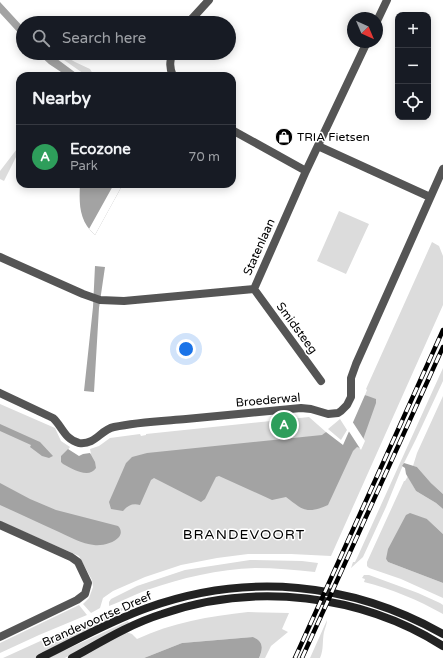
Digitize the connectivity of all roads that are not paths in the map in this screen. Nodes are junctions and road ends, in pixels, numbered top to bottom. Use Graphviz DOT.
graph roads {
  1 [pos="209,0"];
  2 [pos="387,0"];
  3 [pos="381,12"];
  4 [pos="194,16"];
  5 [pos="364,48"];
  6 [pos="171,60"];
  7 [pos="171,72"];
  8 [pos="236,132"];
  9 [pos="318,146"];
  10 [pos="443,169"];
  11 [pos="306,171"];
  12 [pos="430,197"];
  13 [pos="0,257"];
  14 [pos="254,289"];
  15 [pos="321,381"];
  16 [pos="0,393"];
  17 [pos="0,525"];
  18 [pos="443,634"];
  19 [pos="0,637"];
  20 [pos="443,646"];
  21 [pos="40,658"];
  22 [pos="72,658"];
  1 -- 4 [label="street"];
  2 -- 3 [label="street"];
  5 -- 9 [label="street, Statenlaan"];
  6 -- 7 [label="street"];
  8 -- 11 [label="street"];
  9 -- 11 [label="street, Statenlaan"];
  9 -- 12 [label="street"];
  10 -- 12 [label="street, Broederwal"];
  11 -- 14 [label="street, Statenlaan"];
  12 -- 16 [label="street, Broederwal"];
  13 -- 14 [label="street, Statenlaan"];
  14 -- 15 [label="street, Smidsteeg"];
  17 -- 19 [label="street"];
  18 -- 21 [label="main road, Brandevoortse Dreef"];
  20 -- 22 [label="main road, Brandevoortse Dreef"];
}
